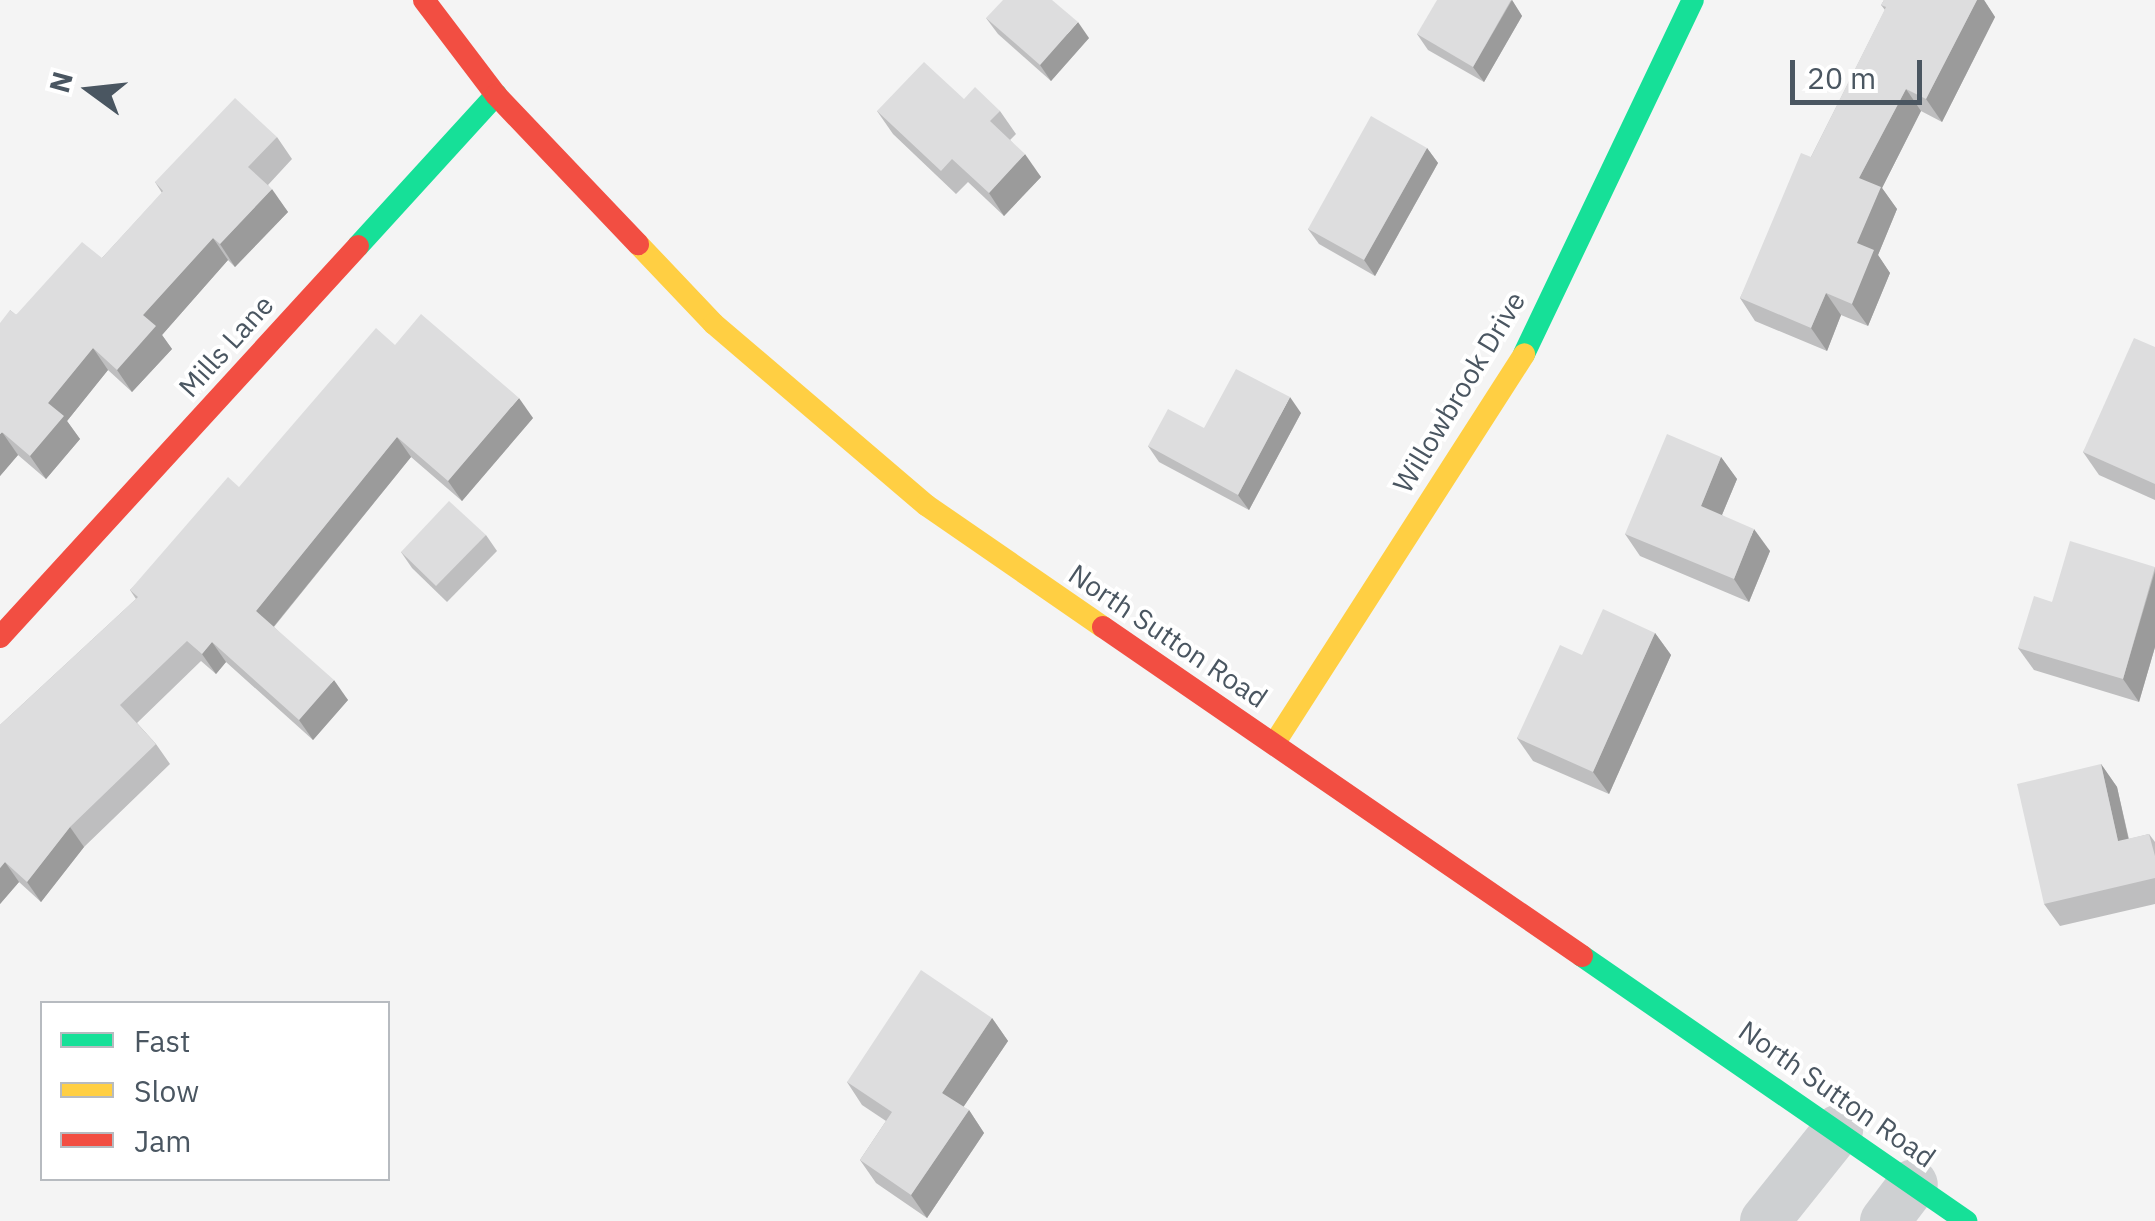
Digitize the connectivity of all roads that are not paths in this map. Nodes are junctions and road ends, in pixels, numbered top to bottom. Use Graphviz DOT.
graph roads {
  1 [pos="424,0"];
  2 [pos="1693,0"];
  3 [pos="496,95"];
  4 [pos="0,637"];
  5 [pos="1274,744"];
  6 [pos="1838,1130"];
  7 [pos="1899,1202"];
  8 [pos="1765,1221"];
  9 [pos="1966,1221"];
  1 -- 3 [label="main road, North Sutton Road"];
  2 -- 5 [label="main road, Willowbrook Drive"];
  3 -- 4 [label="main road, Mills Lane"];
  3 -- 5 [label="main road, North Sutton Road"];
  5 -- 6 [label="main road, North Sutton Road"];
  6 -- 7 [label="main road, North Sutton Road"];
  6 -- 8 [label="street"];
  7 -- 9 [label="main road, North Sutton Road"];
}
